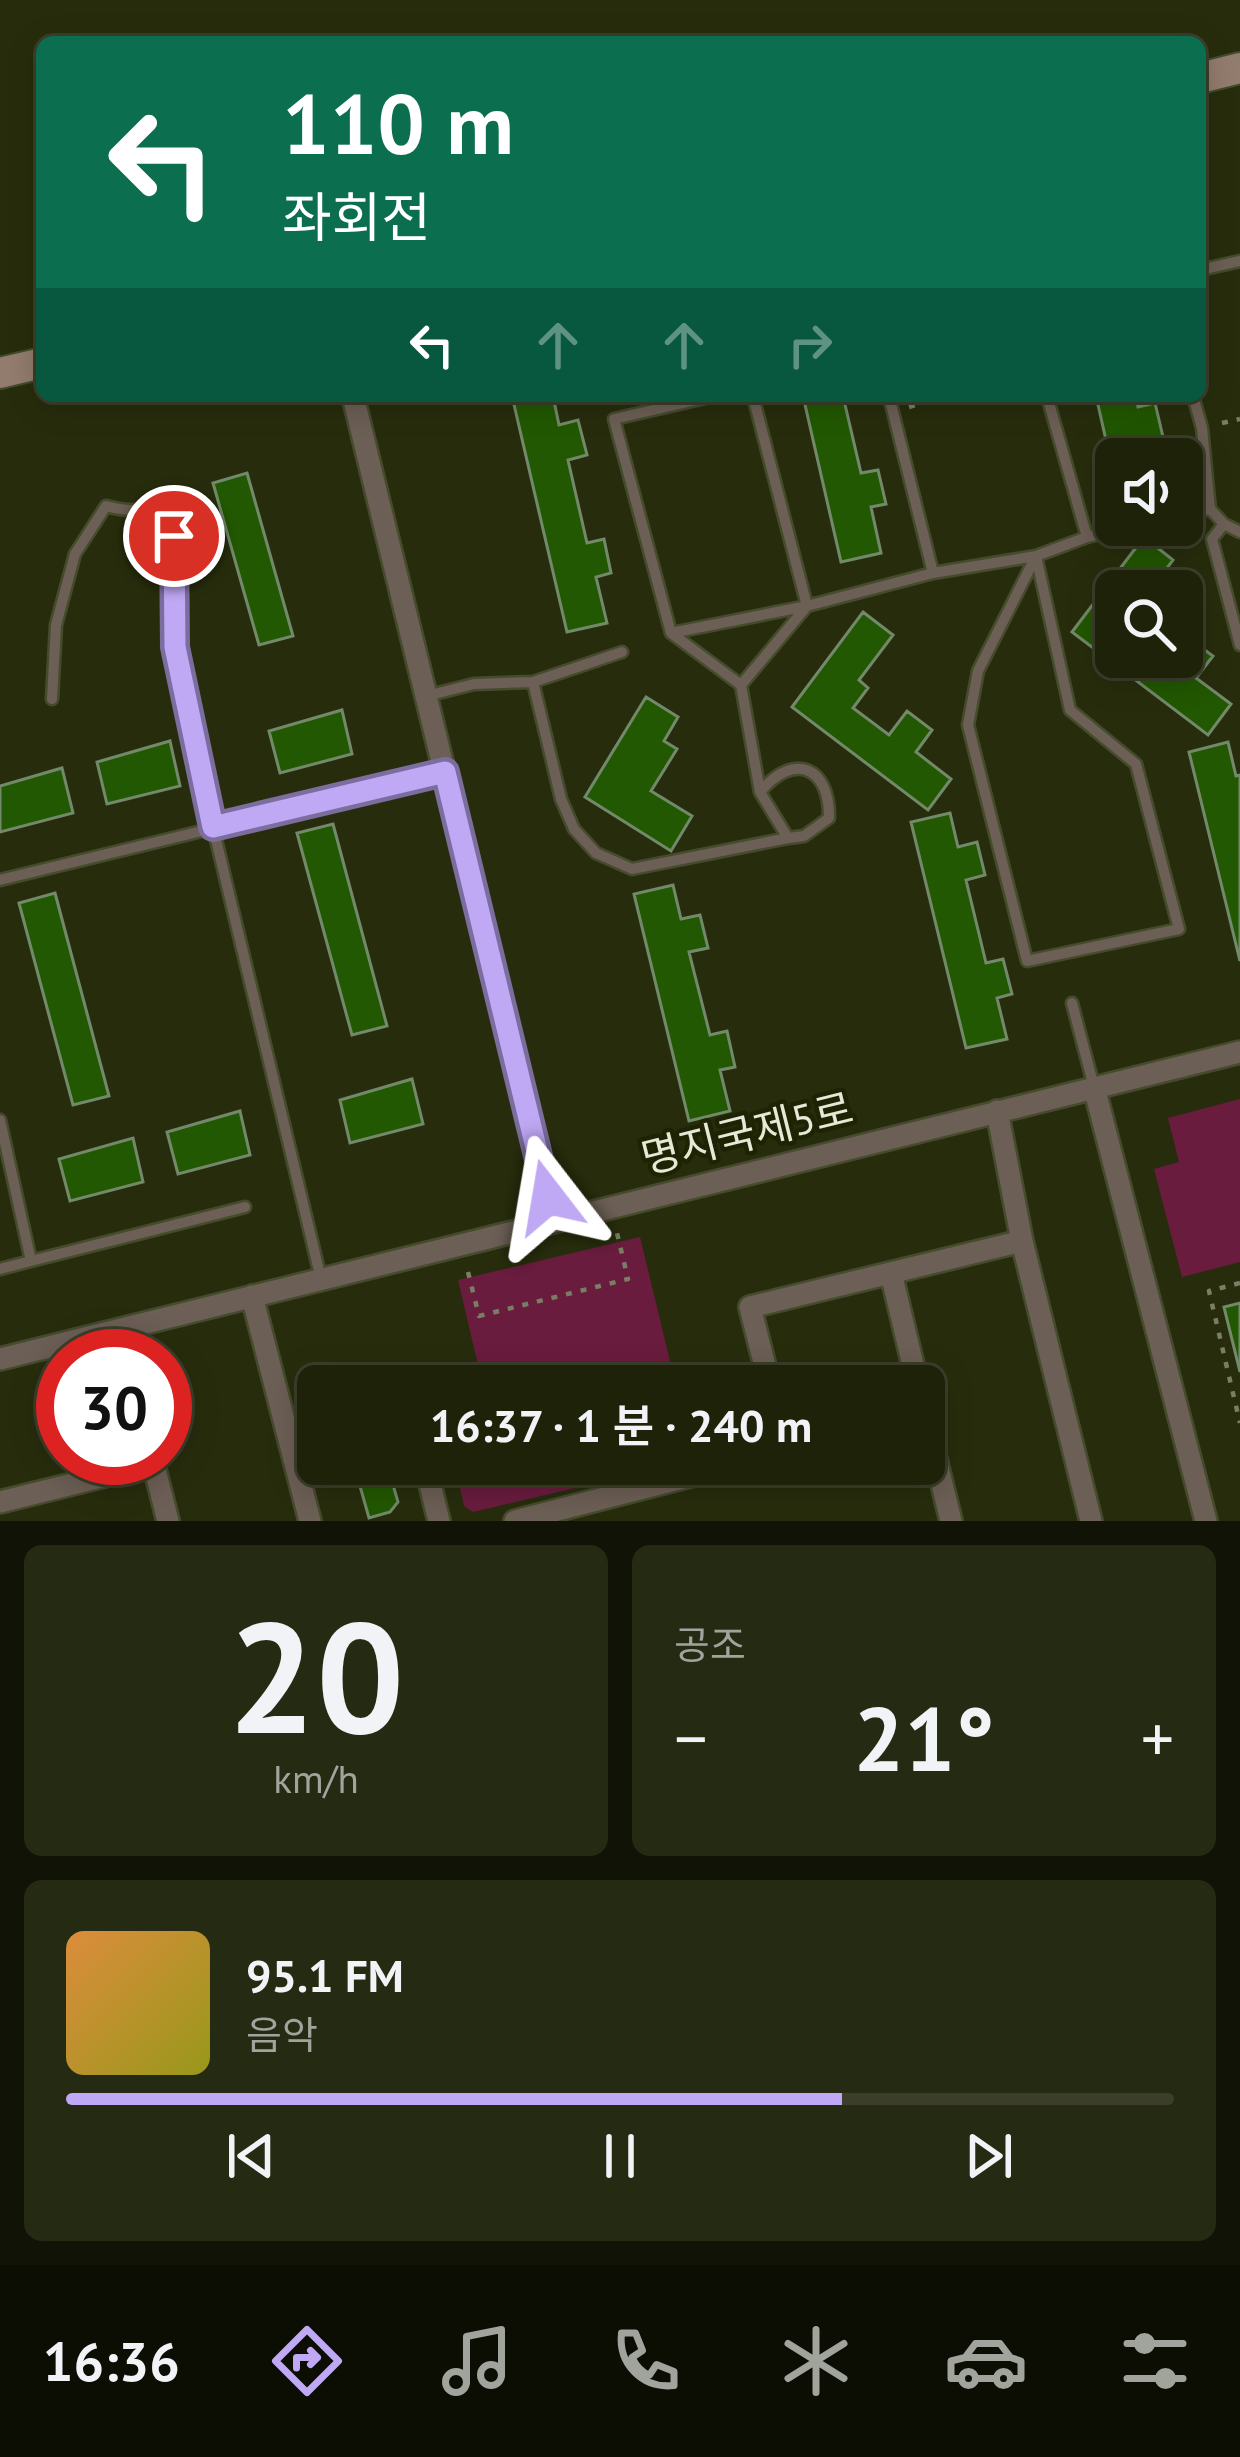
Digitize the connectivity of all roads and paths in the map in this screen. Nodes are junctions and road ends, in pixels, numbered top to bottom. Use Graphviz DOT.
graph roads {
  1 [pos="1240,68"];
  2 [pos="1206,76"];
  3 [pos="1240,261"];
  4 [pos="1206,269"];
  5 [pos="36,364"];
  6 [pos="0,373"];
  7 [pos="354,402"];
  8 [pos="688,402"];
  9 [pos="755,402"];
  10 [pos="891,402"];
  11 [pos="927,402"];
  12 [pos="1049,402"];
  13 [pos="1195,402"];
  14 [pos="893,411"];
  15 [pos="1210,509"];
  16 [pos="1203,511"];
  17 [pos="1224,524"];
  18 [pos="1240,532"];
  19 [pos="1095,535"];
  20 [pos="1087,537"];
  21 [pos="1036,556"];
  22 [pos="933,573"];
  23 [pos="807,606"];
  24 [pos="671,633"];
  25 [pos="1240,645"];
  26 [pos="622,652"];
  27 [pos="533,682"];
  28 [pos="741,685"];
  29 [pos="426,696"];
  30 [pos="52,699"];
  31 [pos="445,772"];
  32 [pos="760,792"];
  33 [pos="213,827"];
  34 [pos="788,838"];
  35 [pos="0,880"];
  36 [pos="1072,1003"];
  37 [pos="1240,1052"];
  38 [pos="1094,1087"];
  39 [pos="997,1112"];
  40 [pos="0,1120"];
  41 [pos="244,1208"];
  42 [pos="554,1222"];
  43 [pos="617,1233"];
  44 [pos="1022,1241"];
  45 [pos="32,1261"];
  46 [pos="0,1269"];
  47 [pos="468,1271"];
  48 [pos="890,1273"];
  49 [pos="322,1279"];
  50 [pos="1240,1283"];
  51 [pos="252,1296"];
  52 [pos="121,1329"];
  53 [pos="36,1350"];
  54 [pos="0,1359"];
  55 [pos="765,1365"];
  56 [pos="913,1365"];
  57 [pos="1240,1424"];
  58 [pos="63,1485"];
  59 [pos="159,1485"];
  60 [pos="430,1485"];
  61 [pos="655,1485"];
  62 [pos="942,1485"];
  63 [pos="0,1502"];
  64 [pos="168,1521"];
  65 [pos="310,1521"];
  66 [pos="439,1521"];
  67 [pos="515,1521"];
  68 [pos="951,1521"];
  69 [pos="1091,1521"];
  70 [pos="1206,1521"];
  1 -- 2 [label="main road"];
  3 -- 4 [label="lane"];
  5 -- 6 [label="main road"];
  7 -- 29 [label="street"];
  8 -- 24 [label="lane"];
  9 -- 23 [label="lane"];
  10 -- 14 [label="lane"];
  11 -- 14 [label="path"];
  12 -- 20 [label="lane"];
  13 -- 15 [label="lane"];
  14 -- 22 [label="lane"];
  15 -- 16 [label="lane"];
  15 -- 17 [label="lane"];
  17 -- 18 [label="lane"];
  17 -- 25 [label="lane"];
  19 -- 20 [label="lane"];
  20 -- 21 [label="lane"];
  21 -- 21 [label="lane"];
  21 -- 22 [label="lane"];
  22 -- 23 [label="lane"];
  23 -- 24 [label="lane"];
  23 -- 28 [label="lane"];
  24 -- 28 [label="lane"];
  26 -- 27 [label="lane"];
  27 -- 29 [label="lane"];
  27 -- 34 [label="lane"];
  28 -- 32 [label="lane"];
  29 -- 31 [label="street"];
  30 -- 33 [label="lane"];
  31 -- 33 [label="lane"];
  31 -- 42 [label="street"];
  32 -- 34 [label="lane"];
  32 -- 34 [label="lane"];
  33 -- 35 [label="lane"];
  33 -- 49 [label="lane"];
  36 -- 38 [label="lane"];
  37 -- 38 [label="street, 명지국제5로"];
  38 -- 39 [label="street, 명지국제5로"];
  38 -- 70 [label="street"];
  39 -- 42 [label="street, 명지국제5로"];
  39 -- 44 [label="street"];
  40 -- 45 [label="lane"];
  41 -- 45 [label="lane"];
  42 -- 49 [label="street, 명지국제5로"];
  43 -- 47 [label="path"];
  44 -- 48 [label="street"];
  44 -- 69 [label="street"];
  45 -- 46 [label="lane"];
  48 -- 55 [label="street"];
  48 -- 56 [label="street"];
  49 -- 51 [label="street, 명지국제5로"];
  50 -- 57 [label="path"];
  51 -- 52 [label="street, 명지국제5로"];
  51 -- 65 [label="street"];
  53 -- 54 [label="street, 명지국제5로"];
  58 -- 63 [label="street"];
  59 -- 64 [label="street"];
  60 -- 66 [label="street"];
  61 -- 67 [label="street"];
  62 -- 68 [label="street"];
}
